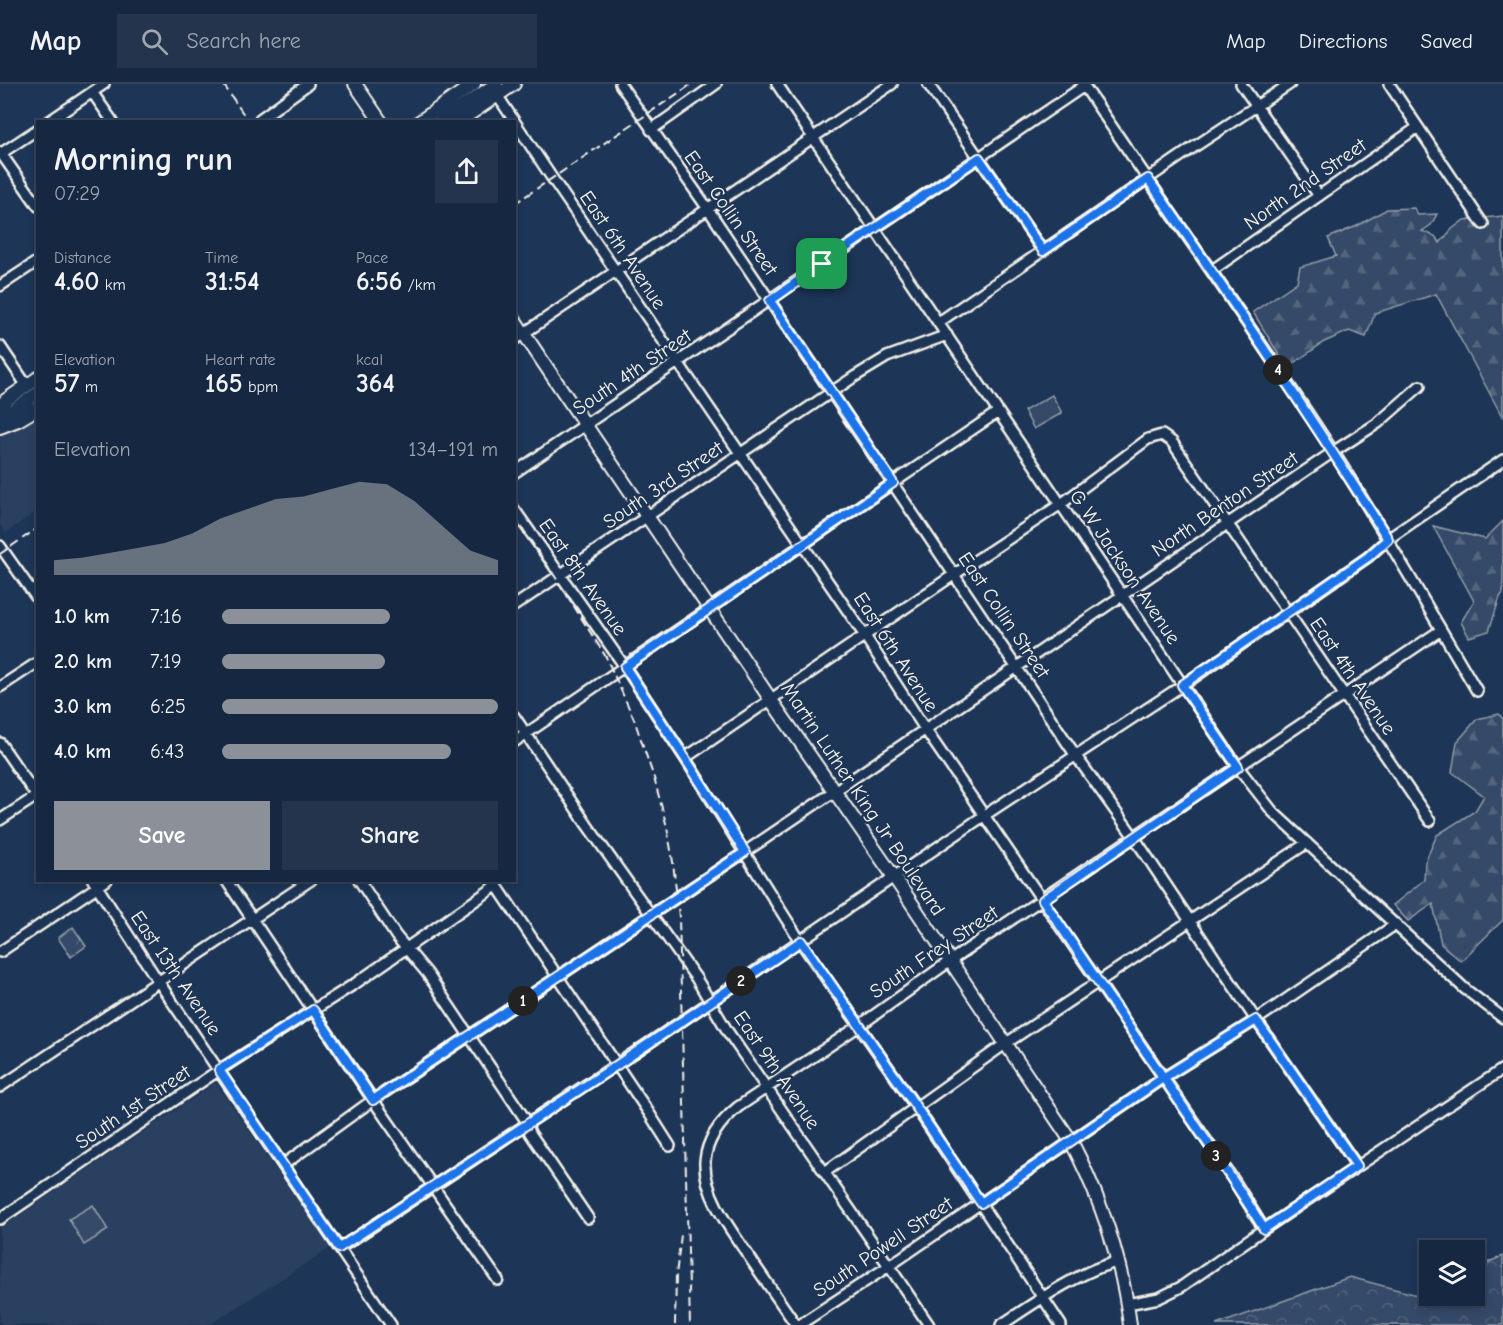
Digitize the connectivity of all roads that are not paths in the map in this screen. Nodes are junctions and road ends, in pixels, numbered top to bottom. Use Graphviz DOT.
graph roads {
  1 [pos="104,84"];
  2 [pos="308,84"];
  3 [pos="355,84"];
  4 [pos="474,84"];
  5 [pos="514,84"];
  6 [pos="620,84"];
  7 [pos="716,84"];
  8 [pos="777,84"];
  9 [pos="892,84"];
  10 [pos="928,84"];
  11 [pos="1241,84"];
  12 [pos="1290,84"];
  13 [pos="1389,84"];
  14 [pos="1084,85"];
  15 [pos="494,89"];
  16 [pos="92,92"];
  17 [pos="1256,106"];
  18 [pos="260,119"];
  19 [pos="51,120"];
  20 [pos="112,120"];
  21 [pos="380,120"];
  22 [pos="422,120"];
  23 [pos="443,120"];
  24 [pos="460,120"];
  25 [pos="515,120"];
  26 [pos="516,122"];
  27 [pos="1418,127"];
  28 [pos="36,130"];
  29 [pos="651,130"];
  30 [pos="814,138"];
  31 [pos="0,153"];
  32 [pos="979,158"];
  33 [pos="1148,179"];
  34 [pos="1319,196"];
  35 [pos="36,203"];
  36 [pos="708,209"];
  37 [pos="1483,224"];
  38 [pos="875,227"];
  39 [pos="1043,251"];
  40 [pos="36,262"];
  41 [pos="1212,271"];
  42 [pos="616,272"];
  43 [pos="0,286"];
  44 [pos="770,301"];
  45 [pos="939,322"];
  46 [pos="947,335"];
  47 [pos="519,336"];
  48 [pos="0,346"];
  49 [pos="678,363"];
  50 [pos="36,379"];
  51 [pos="27,386"];
  52 [pos="1420,386"];
  53 [pos="831,393"];
  54 [pos="36,394"];
  55 [pos="0,407"];
  56 [pos="36,409"];
  57 [pos="998,412"];
  58 [pos="0,419"];
  59 [pos="586,424"];
  60 [pos="0,427"];
  61 [pos="1333,452"];
  62 [pos="740,455"];
  63 [pos="1503,460"];
  64 [pos="516,471"];
  65 [pos="893,483"];
  66 [pos="1061,504"];
  67 [pos="516,512"];
  68 [pos="648,516"];
  69 [pos="1228,525"];
  70 [pos="1388,539"];
  71 [pos="802,545"];
  72 [pos="0,546"];
  73 [pos="955,574"];
  74 [pos="560,575"];
  75 [pos="1122,596"];
  76 [pos="36,597"];
  77 [pos="516,605"];
  78 [pos="710,608"];
  79 [pos="1287,612"];
  80 [pos="1441,630"];
  81 [pos="865,636"];
  82 [pos="36,663"];
  83 [pos="625,667"];
  84 [pos="1017,667"];
  85 [pos="1182,685"];
  86 [pos="0,687"];
  87 [pos="1477,691"];
  88 [pos="1344,695"];
  89 [pos="771,700"];
  90 [pos="516,719"];
  91 [pos="925,729"];
  92 [pos="527,734"];
  93 [pos="516,741"];
  94 [pos="0,743"];
  95 [pos="1076,756"];
  96 [pos="685,758"];
  97 [pos="1238,767"];
  98 [pos="833,791"];
  99 [pos="36,795"];
  100 [pos="36,797"];
  101 [pos="985,815"];
  102 [pos="0,820"];
  103 [pos="1430,821"];
  104 [pos="1134,837"];
  105 [pos="1307,843"];
  106 [pos="745,852"];
  107 [pos="894,877"];
  108 [pos="227,882"];
  109 [pos="308,882"];
  110 [pos="360,882"];
  111 [pos="494,883"];
  112 [pos="95,884"];
  113 [pos="1043,900"];
  114 [pos="650,915"];
  115 [pos="252,919"];
  116 [pos="1190,921"];
  117 [pos="1396,924"];
  118 [pos="801,941"];
  119 [pos="406,948"];
  120 [pos="1,951"];
  121 [pos="950,961"];
  122 [pos="558,978"];
  123 [pos="158,981"];
  124 [pos="1098,981"];
  125 [pos="710,1002"];
  126 [pos="313,1010"];
  127 [pos="1503,1018"];
  128 [pos="1256,1020"];
  129 [pos="859,1026"];
  130 [pos="469,1036"];
  131 [pos="1005,1044"];
  132 [pos="617,1065"];
  133 [pos="1503,1069"];
  134 [pos="219,1070"];
  135 [pos="1163,1078"];
  136 [pos="0,1087"];
  137 [pos="766,1088"];
  138 [pos="373,1100"];
  139 [pos="916,1107"];
  140 [pos="527,1124"];
  141 [pos="1071,1141"];
  142 [pos="670,1146"];
  143 [pos="283,1165"];
  144 [pos="1357,1166"];
  145 [pos="825,1172"];
  146 [pos="433,1187"];
  147 [pos="981,1203"];
  148 [pos="588,1218"];
  149 [pos="0,1219"];
  150 [pos="1264,1229"];
  151 [pos="339,1248"];
  152 [pos="1119,1262"];
  153 [pos="889,1266"];
  154 [pos="498,1280"];
  155 [pos="1043,1298"];
  156 [pos="1127,1304"];
  157 [pos="390,1325"];
  158 [pos="798,1325"];
  159 [pos="929,1325"];
  160 [pos="1001,1325"];
  161 [pos="1061,1325"];
  162 [pos="1130,1325"];
  1 -- 16 [label="street"];
  2 -- 18 [label="street"];
  3 -- 21 [label="main road"];
  4 -- 22 [label="main road"];
  5 -- 15 [label="main road"];
  6 -- 29 [label="street, East Collin Street"];
  7 -- 29 [label="street"];
  8 -- 30 [label="street, G W Jackson Avenue"];
  9 -- 30 [label="street"];
  10 -- 32 [label="street"];
  11 -- 17 [label="street"];
  12 -- 17 [label="street"];
  13 -- 27 [label="street"];
  14 -- 32 [label="street, South 4th Street"];
  14 -- 33 [label="street"];
  15 -- 23 [label="main road"];
  15 -- 24 [label="main road"];
  15 -- 25 [label="street, East 6th Avenue"];
  16 -- 19 [label="street"];
  16 -- 20 [label="street"];
  17 -- 33 [label="street"];
  17 -- 34 [label="street"];
  26 -- 42 [label="street, East 6th Avenue"];
  27 -- 34 [label="street, North 2nd Street"];
  27 -- 37 [label="street"];
  28 -- 31 [label="street"];
  29 -- 36 [label="street, East Collin Street"];
  30 -- 36 [label="street"];
  30 -- 38 [label="street, G W Jackson Avenue"];
  31 -- 35 [label="street"];
  32 -- 38 [label="street, South 4th Street"];
  32 -- 39 [label="street"];
  33 -- 39 [label="street"];
  33 -- 41 [label="street"];
  34 -- 41 [label="street, North 2nd Street"];
  36 -- 42 [label="street"];
  36 -- 44 [label="street, East Collin Street"];
  38 -- 44 [label="street, South 4th Street"];
  38 -- 45 [label="street, G W Jackson Avenue"];
  39 -- 45 [label="street"];
  40 -- 43 [label="street"];
  41 -- 61 [label="street"];
  42 -- 47 [label="street"];
  42 -- 49 [label="street, East 6th Avenue"];
  44 -- 49 [label="street, South 4th Street"];
  44 -- 53 [label="street, East Collin Street"];
  45 -- 46 [label="street, G W Jackson Avenue"];
  46 -- 53 [label="street, South 3rd Street"];
  46 -- 57 [label="street, G W Jackson Avenue"];
  47 -- 59 [label="main road, Martin Luther King Jr Boulevard"];
  48 -- 51 [label="street"];
  49 -- 59 [label="street, South 4th Street"];
  49 -- 62 [label="street, East 6th Avenue"];
  50 -- 51 [label="main road"];
  51 -- 55 [label="main road"];
  52 -- 61 [label="street, North Benton Street"];
  53 -- 62 [label="street, South 3rd Street"];
  53 -- 65 [label="street, East Collin Street"];
  54 -- 58 [label="main road"];
  56 -- 60 [label="main road"];
  57 -- 65 [label="street"];
  57 -- 66 [label="street, G W Jackson Avenue"];
  59 -- 64 [label="street, South 4th Street"];
  59 -- 68 [label="main road, Martin Luther King Jr Boulevard"];
  61 -- 69 [label="street, North Benton Street"];
  61 -- 70 [label="street"];
  62 -- 68 [label="street, South 3rd Street"];
  62 -- 71 [label="street, East 6th Avenue"];
  63 -- 70 [label="street"];
  65 -- 71 [label="street"];
  65 -- 73 [label="street, East Collin Street"];
  66 -- 69 [label="street, East 4th Avenue"];
  66 -- 73 [label="street"];
  66 -- 75 [label="street, G W Jackson Avenue"];
  67 -- 74 [label="street, East 8th Avenue"];
  68 -- 74 [label="street, South 3rd Street"];
  68 -- 78 [label="main road, Martin Luther King Jr Boulevard"];
  69 -- 75 [label="street, North Benton Street"];
  69 -- 79 [label="street, East 4th Avenue"];
  70 -- 79 [label="street"];
  70 -- 80 [label="street"];
  71 -- 78 [label="street"];
  71 -- 81 [label="street, East 6th Avenue"];
  72 -- 76 [label="street"];
  73 -- 81 [label="street"];
  73 -- 84 [label="street, East Collin Street"];
  74 -- 77 [label="street, South 3rd Street"];
  74 -- 83 [label="street, East 8th Avenue"];
  75 -- 84 [label="street, North Benton Street"];
  75 -- 85 [label="street, G W Jackson Avenue"];
  78 -- 83 [label="street"];
  78 -- 89 [label="main road, Martin Luther King Jr Boulevard"];
  79 -- 85 [label="street"];
  79 -- 88 [label="street, East 4th Avenue"];
  80 -- 87 [label="street"];
  80 -- 88 [label="street, South Frey Street"];
  81 -- 89 [label="street"];
  81 -- 91 [label="street, East 6th Avenue"];
  82 -- 86 [label="street"];
  83 -- 92 [label="street"];
  83 -- 96 [label="street, East 8th Avenue"];
  84 -- 91 [label="street, North Benton Street"];
  84 -- 95 [label="street, East Collin Street"];
  85 -- 95 [label="street"];
  85 -- 97 [label="street, G W Jackson Avenue"];
  88 -- 97 [label="street, South Frey Street"];
  88 -- 103 [label="street, East 4th Avenue"];
  89 -- 96 [label="street"];
  89 -- 98 [label="main road, Martin Luther King Jr Boulevard"];
  90 -- 92 [label="street, East 9th Avenue"];
  91 -- 98 [label="street, North Benton Street"];
  91 -- 101 [label="street, East 6th Avenue"];
  92 -- 93 [label="street"];
  92 -- 114 [label="street, East 9th Avenue"];
  94 -- 99 [label="street"];
  95 -- 101 [label="street"];
  95 -- 104 [label="street, East Collin Street"];
  96 -- 106 [label="street, East 8th Avenue"];
  97 -- 104 [label="street, South Frey Street"];
  97 -- 105 [label="street, G W Jackson Avenue"];
  98 -- 106 [label="street, North Benton Street"];
  98 -- 107 [label="main road, Martin Luther King Jr Boulevard"];
  100 -- 102 [label="street"];
  101 -- 107 [label="street"];
  101 -- 113 [label="street, East 6th Avenue"];
  104 -- 113 [label="street, South Frey Street"];
  104 -- 116 [label="street, East Collin Street"];
  105 -- 116 [label="street"];
  105 -- 117 [label="street, G W Jackson Avenue"];
  106 -- 114 [label="street, North Benton Street"];
  106 -- 118 [label="street, East 8th Avenue"];
  107 -- 118 [label="street"];
  107 -- 121 [label="main road, Martin Luther King Jr Boulevard"];
  108 -- 115 [label="street"];
  109 -- 115 [label="street"];
  110 -- 119 [label="street"];
  111 -- 119 [label="street, South 1st Street"];
  111 -- 122 [label="street"];
  112 -- 120 [label="street"];
  112 -- 123 [label="street, East 13th Avenue"];
  113 -- 121 [label="street, South Frey Street"];
  113 -- 124 [label="street, East 6th Avenue"];
  114 -- 122 [label="street, North Benton Street"];
  114 -- 125 [label="street, East 9th Avenue"];
  115 -- 123 [label="street"];
  115 -- 126 [label="street"];
  116 -- 124 [label="street"];
  116 -- 128 [label="street, East Collin Street"];
  117 -- 127 [label="street, G W Jackson Avenue"];
  117 -- 128 [label="street, South Powell Street"];
  118 -- 125 [label="street"];
  118 -- 129 [label="street, East 8th Avenue"];
  119 -- 126 [label="street, South 1st Street"];
  119 -- 130 [label="street"];
  121 -- 129 [label="street, South Frey Street"];
  121 -- 131 [label="main road, Martin Luther King Jr Boulevard"];
  122 -- 130 [label="street, North Benton Street"];
  122 -- 132 [label="street"];
  123 -- 134 [label="street, East 13th Avenue"];
  123 -- 136 [label="street"];
  124 -- 131 [label="street"];
  124 -- 135 [label="street, East 6th Avenue"];
  125 -- 132 [label="street"];
  125 -- 137 [label="street, East 9th Avenue"];
  126 -- 134 [label="street, South 1st Street"];
  126 -- 138 [label="street"];
  128 -- 135 [label="street, South Powell Street"];
  128 -- 144 [label="street, East Collin Street"];
  129 -- 137 [label="street, South Frey Street"];
  129 -- 139 [label="street, East 8th Avenue"];
  130 -- 138 [label="street, North Benton Street"];
  130 -- 140 [label="street"];
  131 -- 139 [label="street"];
  131 -- 141 [label="main road, Martin Luther King Jr Boulevard"];
  132 -- 140 [label="street"];
  132 -- 142 [label="street"];
  133 -- 144 [label="street"];
  134 -- 143 [label="street, East 13th Avenue"];
  134 -- 149 [label="street, South 1st Street"];
  135 -- 141 [label="street, South Powell Street"];
  135 -- 150 [label="street, East 6th Avenue"];
  137 -- 145 [label="street, East 9th Avenue"];
  137 -- 158 [label="street, South Frey Street"];
  138 -- 143 [label="street, North Benton Street"];
  138 -- 146 [label="street"];
  139 -- 145 [label="street"];
  139 -- 147 [label="street, East 8th Avenue"];
  140 -- 146 [label="street"];
  140 -- 148 [label="street"];
  141 -- 147 [label="street, South Powell Street"];
  141 -- 152 [label="main road, Martin Luther King Jr Boulevard"];
  143 -- 151 [label="street, East 13th Avenue"];
  144 -- 150 [label="street"];
  145 -- 153 [label="street, East 9th Avenue"];
  146 -- 151 [label="street"];
  146 -- 154 [label="street"];
  147 -- 153 [label="street, South Powell Street"];
  147 -- 155 [label="street, East 8th Avenue"];
  150 -- 156 [label="street"];
  151 -- 157 [label="street, East 13th Avenue"];
  152 -- 155 [label="street"];
  152 -- 156 [label="main road, Martin Luther King Jr Boulevard"];
  153 -- 158 [label="street, South Powell Street"];
  153 -- 159 [label="street, East 9th Avenue"];
  155 -- 160 [label="street"];
  155 -- 161 [label="street, East 8th Avenue"];
  156 -- 162 [label="main road, Martin Luther King Jr Boulevard"];
}
